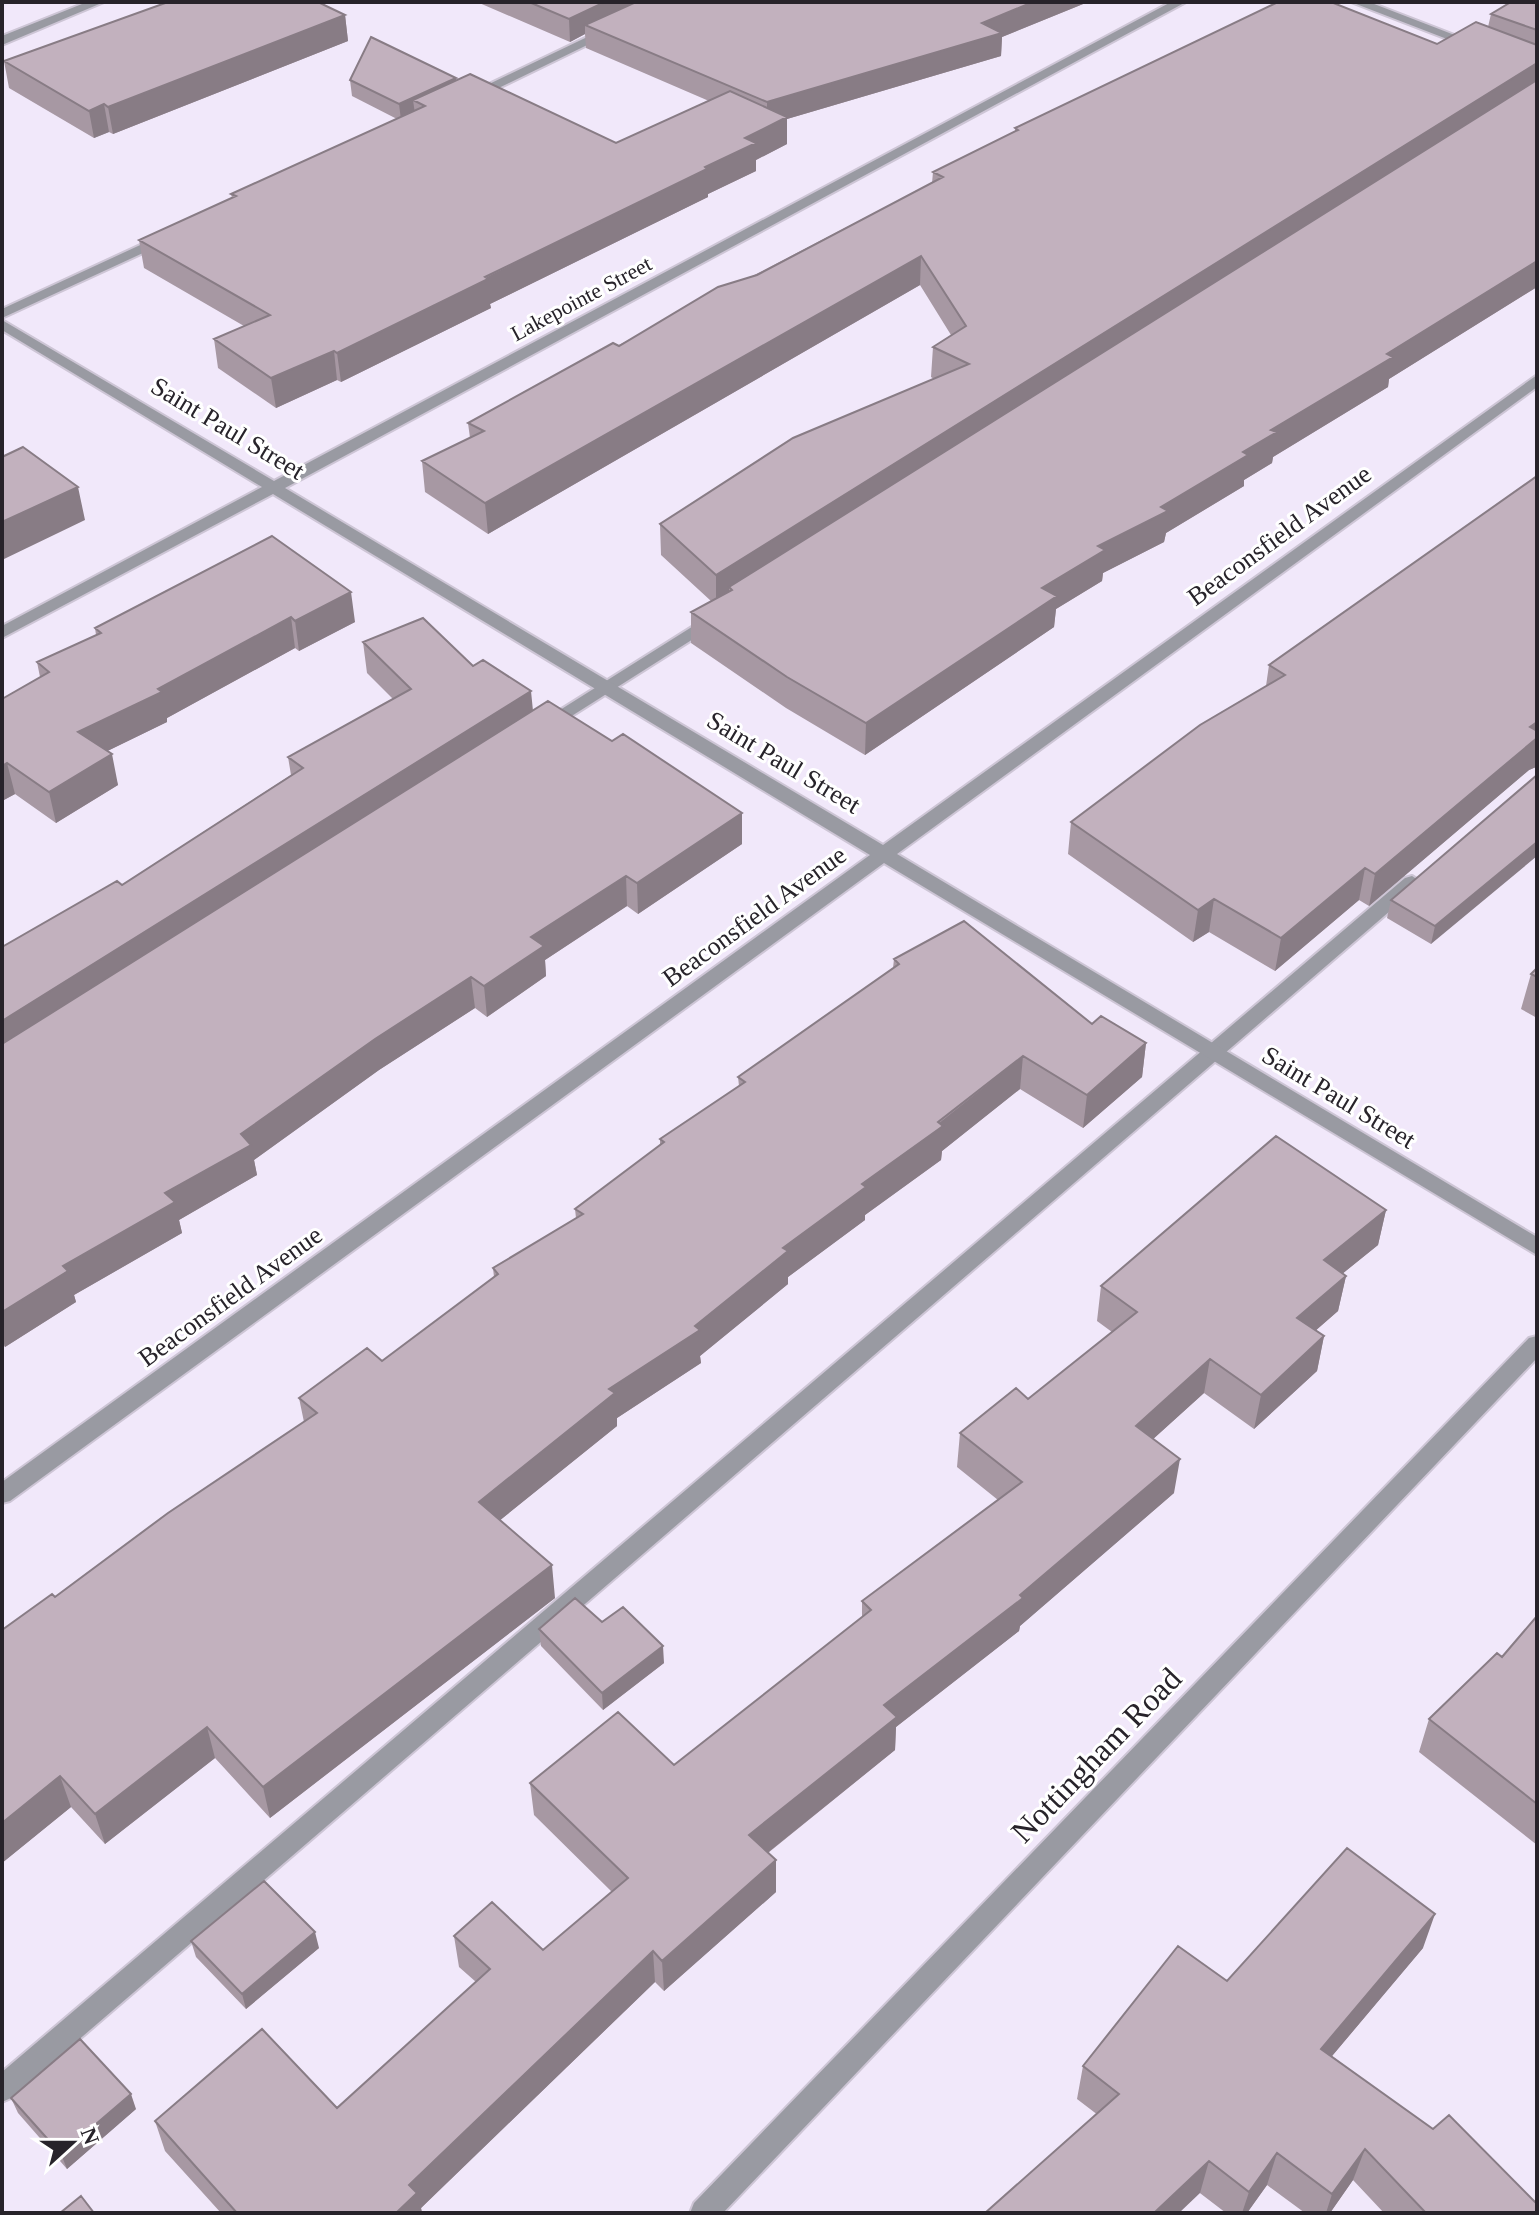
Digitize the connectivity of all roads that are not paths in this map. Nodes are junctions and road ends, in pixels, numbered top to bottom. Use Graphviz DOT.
graph roads {
  1 [pos="98,2"];
  2 [pos="1180,2"];
  3 [pos="1357,2"];
  4 [pos="629,22"];
  5 [pos="2,41"];
  6 [pos="1492,51"];
  7 [pos="458,102"];
  8 [pos="173,234"];
  9 [pos="2,314"];
  10 [pos="2,324"];
  11 [pos="1537,380"];
  12 [pos="275,486"];
  13 [pos="728,609"];
  14 [pos="2,633"];
  15 [pos="607,686"];
  16 [pos="526,737"];
  17 [pos="885,853"];
  18 [pos="1429,868"];
  19 [pos="1213,1051"];
  20 [pos="1537,1247"];
  21 [pos="1537,1344"];
  22 [pos="2,1494"];
  23 [pos="2,2089"];
  24 [pos="704,2213"];
  1 -- 5 [label="street"];
  2 -- 12 [label="street, Lakepointe Street"];
  3 -- 6 [label="street"];
  4 -- 7 [label="street"];
  8 -- 9 [label="street"];
  10 -- 12 [label="street, Saint Paul Street"];
  11 -- 17 [label="street, Beaconsfield Avenue"];
  12 -- 14 [label="street, Lakepointe Street"];
  12 -- 15 [label="street, Saint Paul Street"];
  13 -- 15 [label="street"];
  15 -- 16 [label="street"];
  15 -- 17 [label="street, Saint Paul Street"];
  17 -- 19 [label="street, Saint Paul Street"];
  17 -- 22 [label="street, Beaconsfield Avenue"];
  18 -- 19 [label="street"];
  19 -- 20 [label="street, Saint Paul Street"];
  19 -- 23 [label="street"];
  21 -- 24 [label="street, Nottingham Road"];
}
